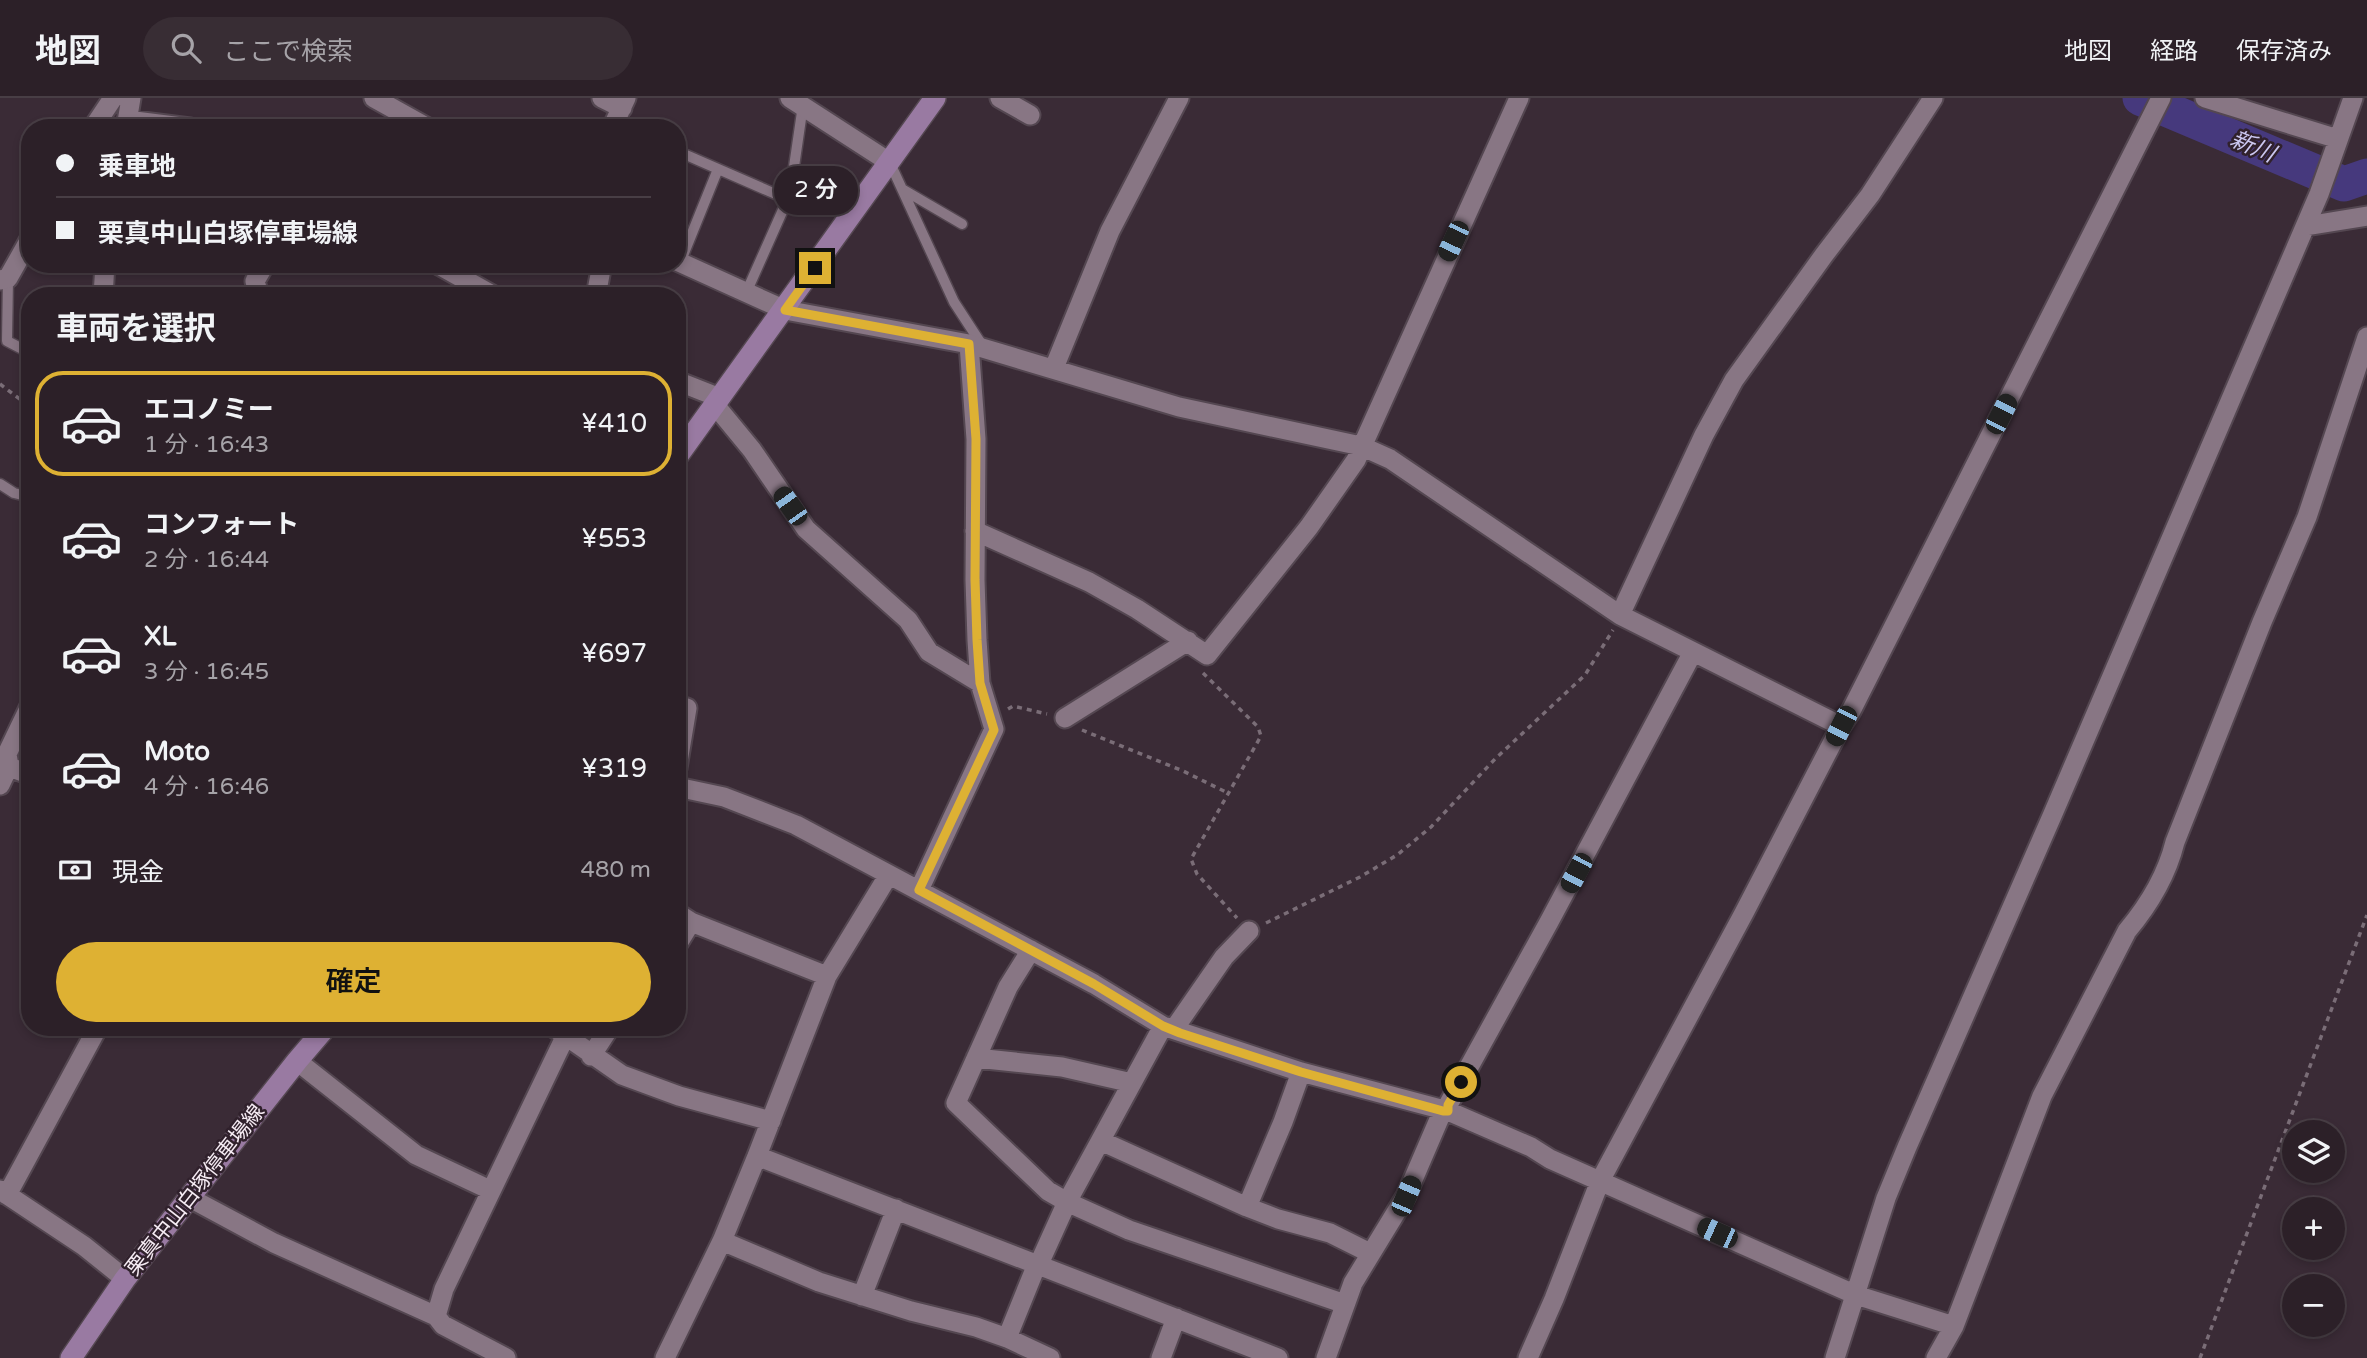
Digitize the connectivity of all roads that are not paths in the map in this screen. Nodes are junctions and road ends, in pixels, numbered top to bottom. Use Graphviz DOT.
graph roads {
  1 [pos="113,98"];
  2 [pos="131,98"];
  3 [pos="374,98"];
  4 [pos="602,98"];
  5 [pos="935,98"];
  6 [pos="1000,98"];
  7 [pos="1179,98"];
  8 [pos="1519,98"];
  9 [pos="1933,98"];
  10 [pos="2161,98"];
  11 [pos="2205,98"];
  12 [pos="2353,98"];
  13 [pos="799,101"];
  14 [pos="624,103"];
  15 [pos="1030,114"];
  16 [pos="99,119"];
  17 [pos="128,119"];
  18 [pos="412,119"];
  19 [pos="616,119"];
  20 [pos="2336,148"];
  21 [pos="686,155"];
  22 [pos="889,162"];
  23 [pos="718,169"];
  24 [pos="901,189"];
  25 [pos="787,199"];
  26 [pos="2367,216"];
  27 [pos="962,224"];
  28 [pos="2306,226"];
  29 [pos="686,243"];
  30 [pos="21,253"];
  31 [pos="686,266"];
  32 [pos="453,273"];
  33 [pos="4,279"];
  34 [pos="478,287"];
  35 [pos="746,293"];
  36 [pos="785,310"];
  37 [pos="2367,337"];
  38 [pos="977,346"];
  39 [pos="21,348"];
  40 [pos="1054,368"];
  41 [pos="686,386"];
  42 [pos="718,402"];
  43 [pos="686,445"];
  44 [pos="1361,446"];
  45 [pos="0,484"];
  46 [pos="21,495"];
  47 [pos="975,531"];
  48 [pos="1620,615"];
  49 [pos="1188,641"];
  50 [pos="1693,652"];
  51 [pos="980,683"];
  52 [pos="1065,718"];
  53 [pos="21,725"];
  54 [pos="1841,726"];
  55 [pos="5,765"];
  56 [pos="0,785"];
  57 [pos="686,789"];
  58 [pos="887,876"];
  59 [pos="919,890"];
  60 [pos="686,918"];
  61 [pos="1249,931"];
  62 [pos="1031,950"];
  63 [pos="827,976"];
  64 [pos="1168,1028"];
  65 [pos="93,1036"];
  66 [pos="318,1036"];
  67 [pos="557,1036"];
  68 [pos="564,1036"];
  69 [pos="604,1036"];
  70 [pos="591,1056"];
  71 [pos="976,1058"];
  72 [pos="297,1061"];
  73 [pos="1301,1072"];
  74 [pos="1132,1083"];
  75 [pos="1445,1111"];
  76 [pos="771,1121"];
  77 [pos="1101,1141"];
  78 [pos="757,1156"];
  79 [pos="1600,1181"];
  80 [pos="490,1190"];
  81 [pos="3,1193"];
  82 [pos="190,1198"];
  83 [pos="1068,1202"];
  84 [pos="1247,1207"];
  85 [pos="896,1209"];
  86 [pos="722,1241"];
  87 [pos="1370,1253"];
  88 [pos="1038,1266"];
  89 [pos="125,1279"];
  90 [pos="862,1296"];
  91 [pos="1856,1296"];
  92 [pos="1345,1304"];
  93 [pos="436,1316"];
  94 [pos="1176,1318"];
  95 [pos="1954,1326"];
  96 [pos="1007,1338"];
  97 [pos="71,1358"];
  98 [pos="506,1358"];
  99 [pos="665,1358"];
  100 [pos="1050,1358"];
  101 [pos="1161,1358"];
  102 [pos="1278,1358"];
  103 [pos="1326,1358"];
  104 [pos="1528,1358"];
  105 [pos="1835,1358"];
  106 [pos="1936,1358"];
  1 -- 16 [label="street"];
  2 -- 17 [label="street"];
  3 -- 18 [label="street"];
  4 -- 14 [label="street"];
  5 -- 22 [label="main road"];
  6 -- 15 [label="street"];
  7 -- 40 [label="street"];
  8 -- 44 [label="street"];
  9 -- 48 [label="street"];
  10 -- 54 [label="street"];
  11 -- 20 [label="street"];
  12 -- 20 [label="street"];
  13 -- 22 [label="street"];
  13 -- 25 [label="lane"];
  14 -- 19 [label="street"];
  20 -- 28 [label="street"];
  21 -- 23 [label="lane"];
  22 -- 24 [label="lane"];
  22 -- 36 [label="main road"];
  23 -- 25 [label="lane"];
  23 -- 29 [label="lane"];
  24 -- 27 [label="lane"];
  24 -- 38 [label="lane"];
  25 -- 35 [label="lane"];
  26 -- 28 [label="street"];
  28 -- 91 [label="street"];
  30 -- 33 [label="street"];
  31 -- 35 [label="street"];
  32 -- 34 [label="street"];
  33 -- 39 [label="lane"];
  35 -- 36 [label="street"];
  36 -- 38 [label="street"];
  36 -- 42 [label="main road"];
  37 -- 95 [label="street"];
  38 -- 40 [label="street"];
  38 -- 47 [label="street"];
  40 -- 44 [label="street"];
  41 -- 42 [label="street"];
  42 -- 43 [label="main road"];
  42 -- 51 [label="street"];
  44 -- 48 [label="street"];
  44 -- 49 [label="street"];
  45 -- 46 [label="lane"];
  47 -- 49 [label="street"];
  47 -- 51 [label="street"];
  48 -- 50 [label="street"];
  49 -- 52 [label="street"];
  50 -- 54 [label="street"];
  50 -- 75 [label="street"];
  51 -- 59 [label="street"];
  53 -- 55 [label="street"];
  54 -- 79 [label="street"];
  55 -- 56 [label="street"];
  57 -- 58 [label="street"];
  58 -- 59 [label="street"];
  58 -- 63 [label="street"];
  59 -- 62 [label="street"];
  60 -- 63 [label="street"];
  61 -- 64 [label="street"];
  62 -- 64 [label="street"];
  62 -- 71 [label="street"];
  63 -- 76 [label="street"];
  64 -- 73 [label="street"];
  64 -- 74 [label="street"];
  65 -- 81 [label="street"];
  66 -- 72 [label="main road, 栗真中山白塚停車場線"];
  67 -- 80 [label="street"];
  68 -- 70 [label="street"];
  69 -- 70 [label="street"];
  70 -- 76 [label="street"];
  71 -- 74 [label="street"];
  71 -- 83 [label="street"];
  72 -- 80 [label="street"];
  72 -- 82 [label="main road, 栗真中山白塚停車場線"];
  73 -- 75 [label="street"];
  73 -- 84 [label="street"];
  74 -- 77 [label="street"];
  75 -- 79 [label="street"];
  75 -- 87 [label="street"];
  76 -- 78 [label="street"];
  77 -- 83 [label="street"];
  77 -- 84 [label="street"];
  78 -- 85 [label="street"];
  78 -- 86 [label="street"];
  79 -- 91 [label="street"];
  79 -- 104 [label="street"];
  80 -- 93 [label="street"];
  81 -- 89 [label="street"];
  82 -- 89 [label="main road, 栗真中山白塚停車場線"];
  82 -- 93 [label="street"];
  83 -- 88 [label="street"];
  83 -- 92 [label="street"];
  84 -- 87 [label="street"];
  85 -- 88 [label="street"];
  85 -- 90 [label="street"];
  86 -- 90 [label="street"];
  86 -- 99 [label="street"];
  87 -- 92 [label="street"];
  88 -- 94 [label="street"];
  88 -- 96 [label="street"];
  89 -- 97 [label="main road, 栗真中山白塚停車場線"];
  90 -- 96 [label="street"];
  91 -- 95 [label="street"];
  91 -- 105 [label="street"];
  92 -- 103 [label="street"];
  93 -- 98 [label="street"];
  94 -- 101 [label="street"];
  94 -- 102 [label="street"];
  95 -- 106 [label="street"];
  96 -- 100 [label="street"];
}
